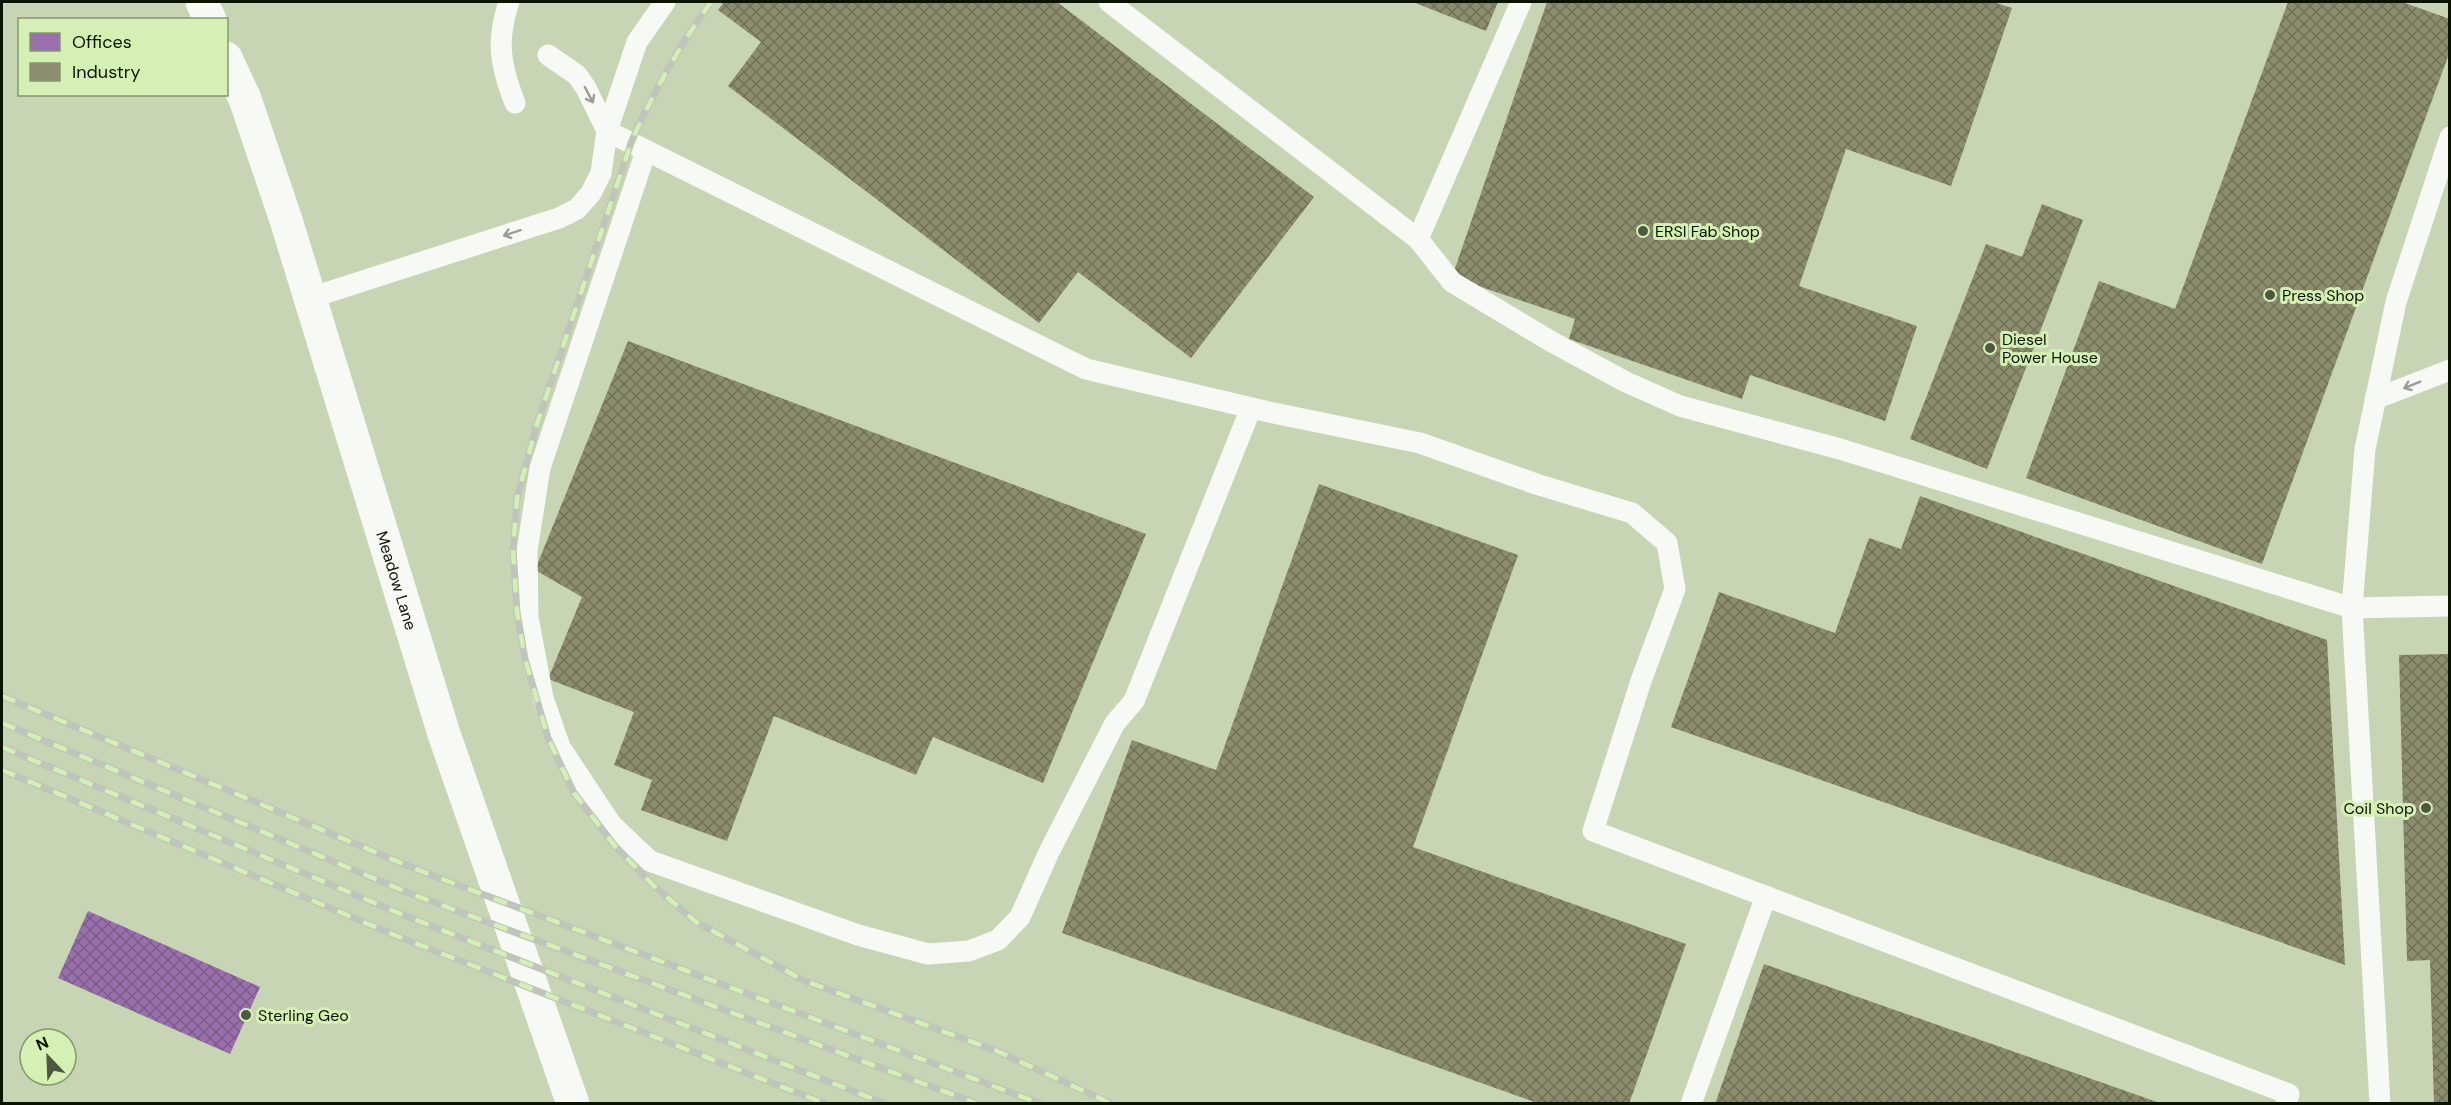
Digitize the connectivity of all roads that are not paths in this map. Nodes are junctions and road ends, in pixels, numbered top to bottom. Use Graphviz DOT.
graph roads {
  1 [pos="202,2"];
  2 [pos="509,2"];
  3 [pos="665,2"];
  4 [pos="1109,2"];
  5 [pos="1521,2"];
  6 [pos="209,18"];
  7 [pos="548,55"];
  8 [pos="228,63"];
  9 [pos="515,103"];
  10 [pos="607,131"];
  11 [pos="2450,137"];
  12 [pos="645,151"];
  13 [pos="1418,239"];
  14 [pos="310,298"];
  15 [pos="2450,370"];
  16 [pos="2375,399"];
  17 [pos="1251,408"];
  18 [pos="2450,606"];
  19 [pos="2352,608"];
  20 [pos="1766,896"];
  21 [pos="573,1104"];
  22 [pos="1691,1104"];
  23 [pos="2286,1104"];
  24 [pos="2380,1104"];
  1 -- 6 [label="street"];
  2 -- 9 [label="lane"];
  3 -- 10 [label="lane"];
  4 -- 13 [label="lane"];
  5 -- 13 [label="lane"];
  7 -- 10 [label="lane, one-way"];
  8 -- 14 [label="street, Meadow Lane"];
  10 -- 12 [label="lane"];
  10 -- 14 [label="lane, one-way"];
  11 -- 16 [label="lane"];
  12 -- 17 [label="lane"];
  12 -- 17 [label="lane"];
  13 -- 19 [label="lane"];
  14 -- 21 [label="street, Meadow Lane"];
  15 -- 16 [label="lane, one-way"];
  16 -- 19 [label="lane"];
  17 -- 20 [label="lane"];
  18 -- 19 [label="lane"];
  19 -- 24 [label="lane"];
  20 -- 22 [label="lane"];
  20 -- 23 [label="lane"];
}
